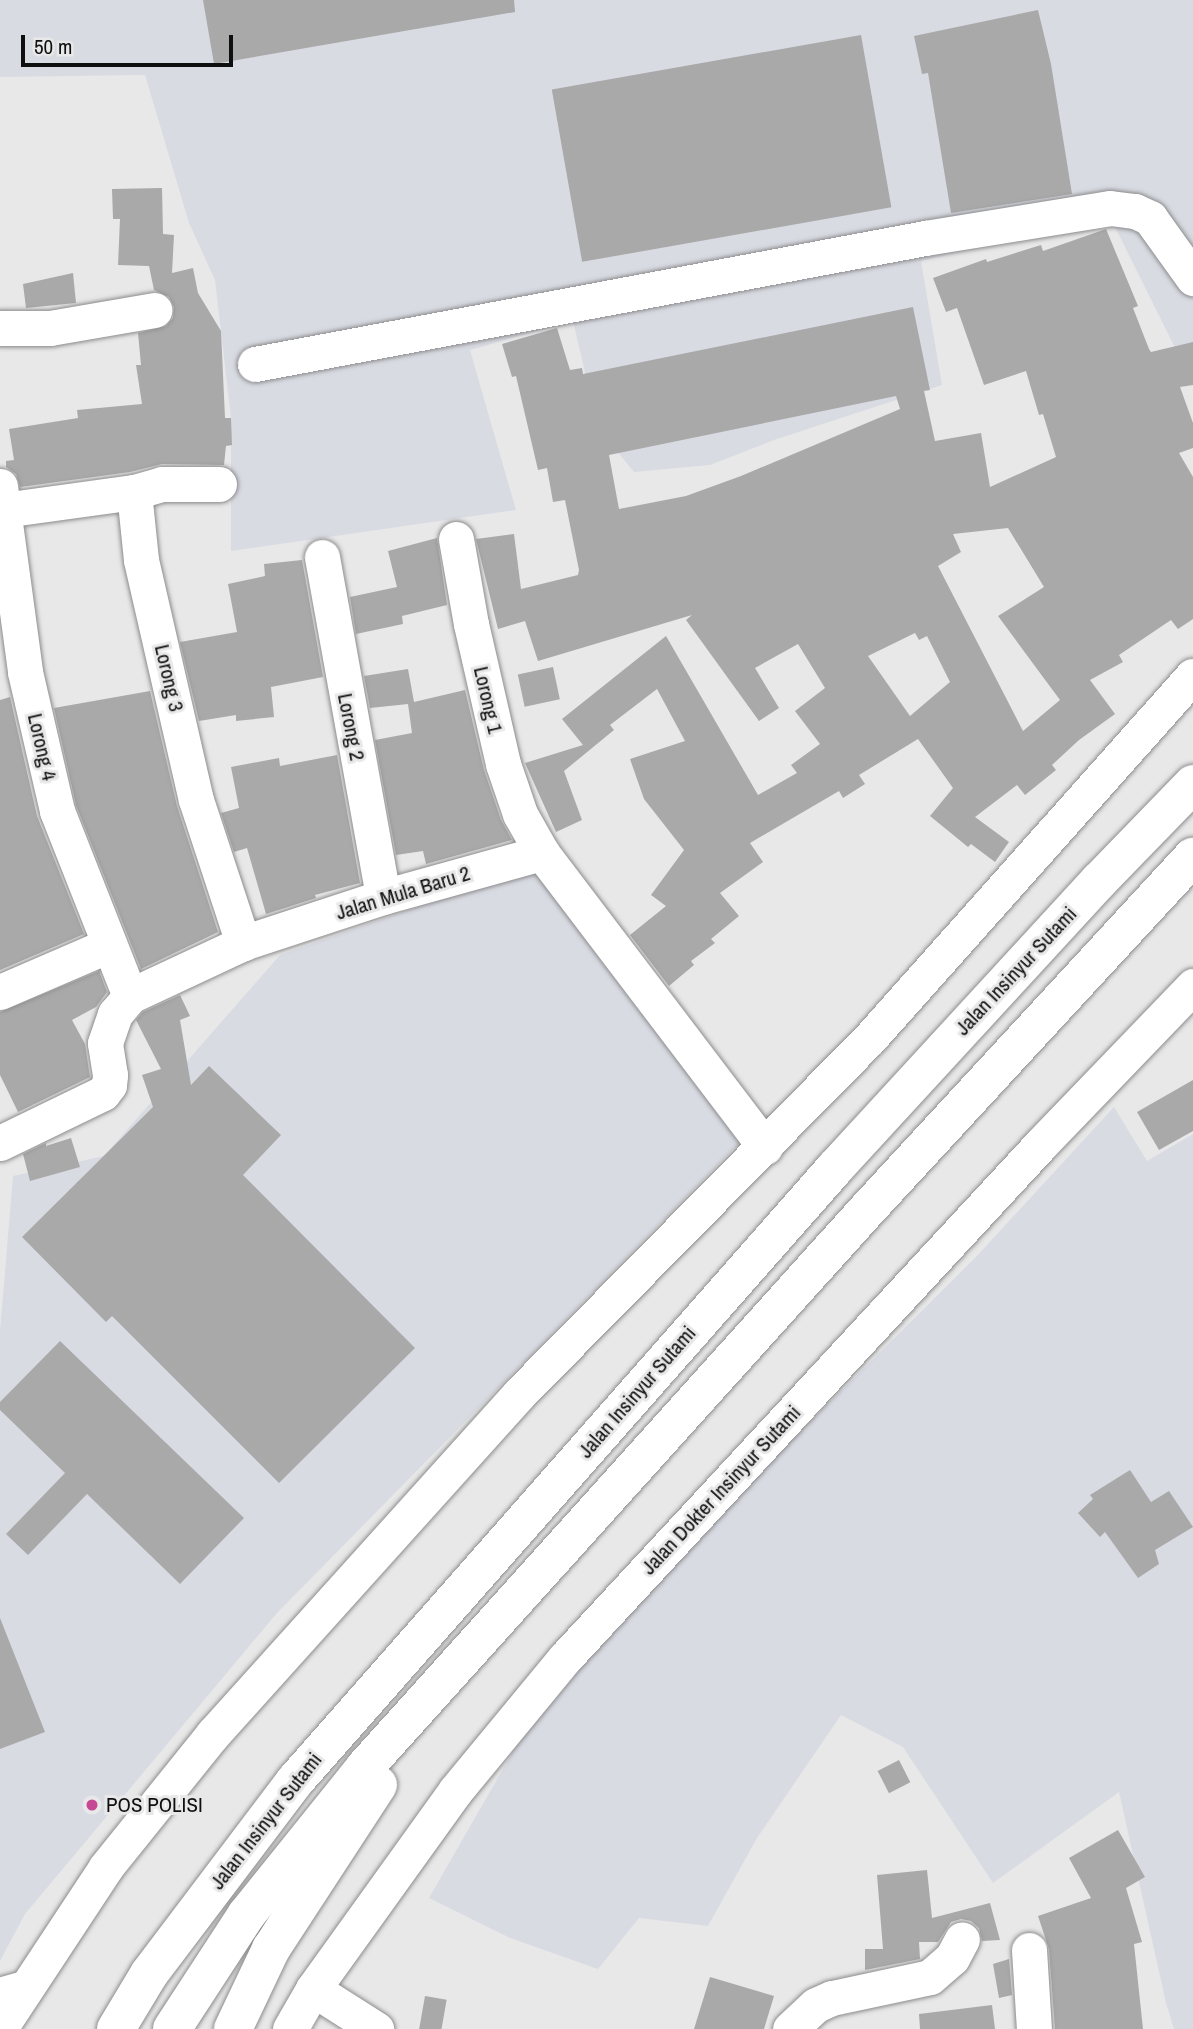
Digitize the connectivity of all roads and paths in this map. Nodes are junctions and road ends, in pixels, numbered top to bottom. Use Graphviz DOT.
graph roads {
  1 [pos="1193,278"];
  2 [pos="154,310"];
  3 [pos="0,328"];
  4 [pos="255,364"];
  5 [pos="219,484"];
  6 [pos="134,492"];
  7 [pos="2,498"];
  8 [pos="456,539"];
  9 [pos="322,557"];
  10 [pos="1193,676"];
  11 [pos="1193,784"];
  12 [pos="542,853"];
  13 [pos="1193,857"];
  14 [pos="383,897"];
  15 [pos="243,943"];
  16 [pos="109,944"];
  17 [pos="1193,986"];
  18 [pos="0,992"];
  19 [pos="130,996"];
  20 [pos="0,1143"];
  21 [pos="765,1147"];
  22 [pos="518,1594"];
  23 [pos="962,1939"];
  24 [pos="1029,1950"];
  25 [pos="149,1974"];
  26 [pos="313,1989"];
  27 [pos="11,1994"];
  28 [pos="0,2028"];
  29 [pos="103,2029"];
  30 [pos="116,2029"];
  31 [pos="172,2029"];
  32 [pos="233,2029"];
  33 [pos="290,2029"];
  34 [pos="376,2029"];
  35 [pos="790,2029"];
  36 [pos="1034,2029"];
  1 -- 4 [label="street"];
  2 -- 3 [label="street"];
  5 -- 6 [label="street"];
  6 -- 7 [label="street"];
  6 -- 15 [label="street, Lorong 3"];
  7 -- 16 [label="street, Lorong 4"];
  8 -- 12 [label="street, Lorong 1"];
  9 -- 14 [label="street, Lorong 2"];
  10 -- 21 [label="street"];
  11 -- 25 [label="highway, Jalan Insinyur Sutami"];
  12 -- 14 [label="street, Jalan Mula Baru 2"];
  12 -- 21 [label="street"];
  13 -- 22 [label="highway, Jalan Insinyur Sutami"];
  14 -- 15 [label="street, Jalan Mula Baru 2"];
  15 -- 19 [label="street, Jalan Mula Baru 2"];
  16 -- 18 [label="street"];
  16 -- 19 [label="street, Lorong 4"];
  17 -- 26 [label="street, Jalan Dokter Insinyur Sutami"];
  19 -- 20 [label="street"];
  21 -- 27 [label="street"];
  22 -- 31 [label="highway, Jalan Insinyur Sutami"];
  22 -- 32 [label="highway"];
  23 -- 35 [label="street"];
  24 -- 36 [label="street"];
  25 -- 29 [label="highway"];
  25 -- 30 [label="highway, Jalan Insinyur Sutami"];
  26 -- 33 [label="street, Jalan Dokter Insinyur Sutami"];
  26 -- 34 [label="street"];
  27 -- 28 [label="street"];
}
